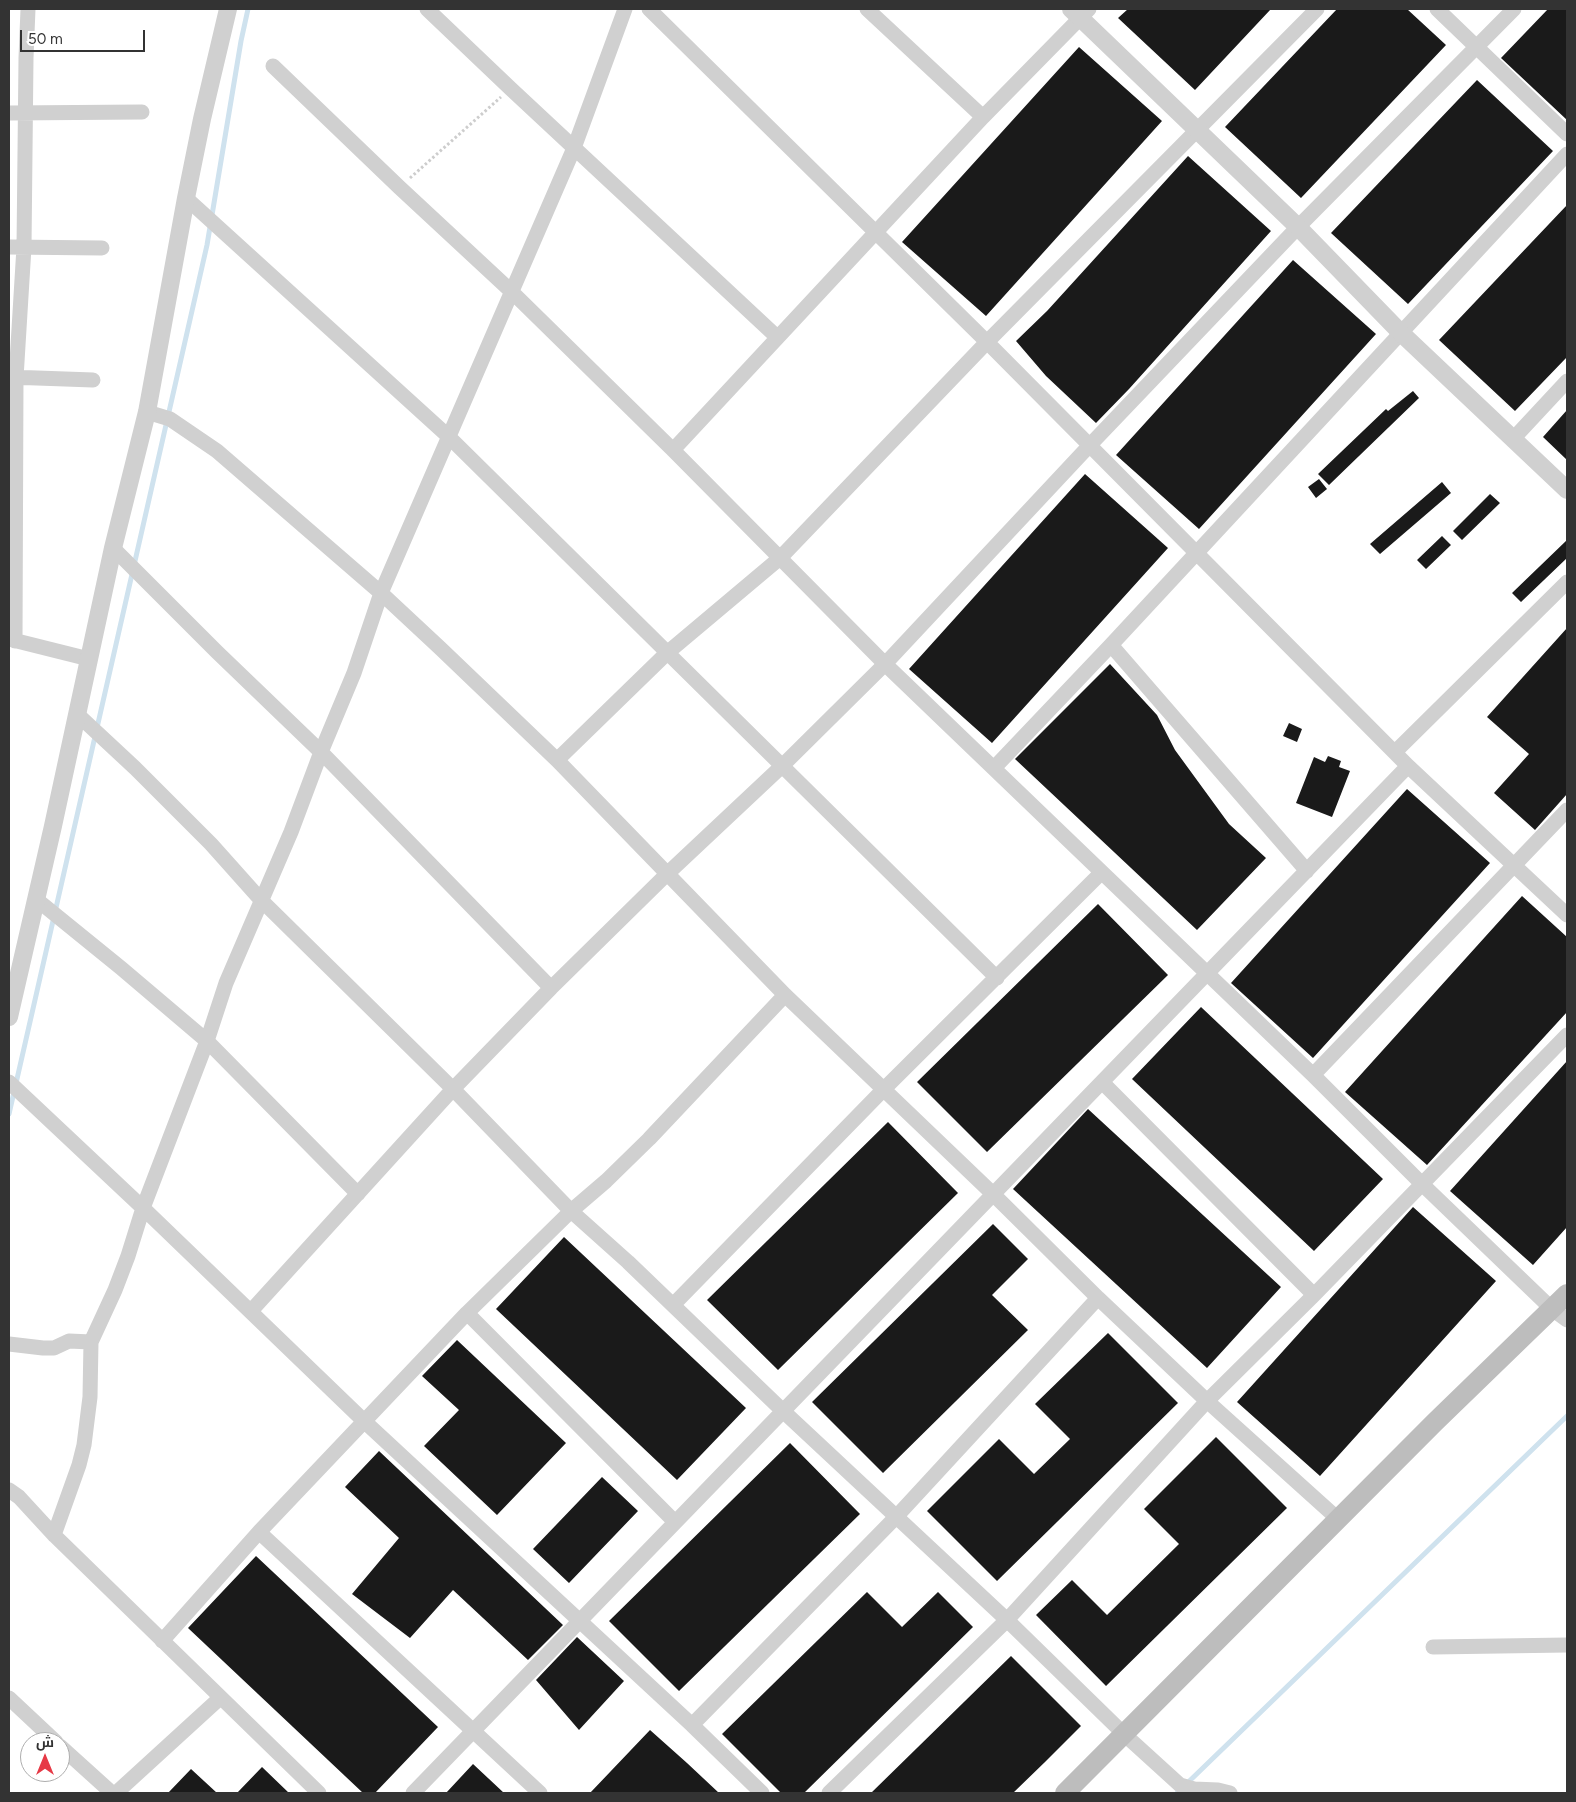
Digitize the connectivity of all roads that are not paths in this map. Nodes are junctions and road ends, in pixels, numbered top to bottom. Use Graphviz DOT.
graph roads {
  1 [pos="28,9"];
  2 [pos="228,9"];
  3 [pos="427,9"];
  4 [pos="625,9"];
  5 [pos="649,9"];
  6 [pos="867,9"];
  7 [pos="1317,9"];
  8 [pos="1437,9"];
  9 [pos="1514,9"];
  10 [pos="1080,12"];
  11 [pos="1477,48"];
  12 [pos="273,66"];
  13 [pos="142,112"];
  14 [pos="9,114"];
  15 [pos="26,114"];
  16 [pos="983,117"];
  17 [pos="1197,128"];
  18 [pos="1567,134"];
  19 [pos="574,148"];
  20 [pos="1567,154"];
  21 [pos="186,198"];
  22 [pos="1298,227"];
  23 [pos="876,233"];
  24 [pos="9,247"];
  25 [pos="24,247"];
  26 [pos="102,248"];
  27 [pos="512,292"];
  28 [pos="1400,332"];
  29 [pos="778,337"];
  30 [pos="987,342"];
  31 [pos="13,377"];
  32 [pos="93,380"];
  33 [pos="1567,381"];
  34 [pos="147,412"];
  35 [pos="449,437"];
  36 [pos="1513,439"];
  37 [pos="1089,446"];
  38 [pos="673,450"];
  39 [pos="1567,490"];
  40 [pos="13,517"];
  41 [pos="113,548"];
  42 [pos="1197,552"];
  43 [pos="780,558"];
  44 [pos="1567,582"];
  45 [pos="381,593"];
  46 [pos="12,640"];
  47 [pos="1111,645"];
  48 [pos="668,653"];
  49 [pos="89,659"];
  50 [pos="885,664"];
  51 [pos="77,714"];
  52 [pos="321,752"];
  53 [pos="1395,752"];
  54 [pos="557,760"];
  55 [pos="782,766"];
  56 [pos="1408,766"];
  57 [pos="994,768"];
  58 [pos="1567,810"];
  59 [pos="1514,865"];
  60 [pos="1307,871"];
  61 [pos="1101,873"];
  62 [pos="668,874"];
  63 [pos="36,899"];
  64 [pos="261,900"];
  65 [pos="1567,914"];
  66 [pos="1206,974"];
  67 [pos="997,978"];
  68 [pos="552,988"];
  69 [pos="785,995"];
  70 [pos="9,1016"];
  71 [pos="1567,1035"];
  72 [pos="207,1041"];
  73 [pos="1312,1076"];
  74 [pos="9,1082"];
  75 [pos="1102,1082"];
  76 [pos="453,1089"];
  77 [pos="883,1090"];
  78 [pos="1422,1184"];
  79 [pos="358,1194"];
  80 [pos="993,1194"];
  81 [pos="143,1208"];
  82 [pos="571,1211"];
  83 [pos="1567,1294"];
  84 [pos="1314,1295"];
  85 [pos="1098,1298"];
  86 [pos="674,1305"];
  87 [pos="251,1311"];
  88 [pos="467,1313"];
  89 [pos="1560,1314"];
  90 [pos="91,1342"];
  91 [pos="9,1344"];
  92 [pos="1207,1401"];
  93 [pos="783,1411"];
  94 [pos="364,1421"];
  95 [pos="9,1490"];
  96 [pos="896,1517"];
  97 [pos="1338,1519"];
  98 [pos="675,1522"];
  99 [pos="259,1532"];
  100 [pos="54,1535"];
  101 [pos="1007,1620"];
  102 [pos="578,1622"];
  103 [pos="162,1641"];
  104 [pos="1567,1645"];
  105 [pos="1433,1647"];
  106 [pos="9,1698"];
  107 [pos="220,1698"];
  108 [pos="692,1725"];
  109 [pos="473,1730"];
  110 [pos="45,1732"];
  111 [pos="1125,1735"];
  112 [pos="70,1755"];
  113 [pos="114,1793"];
  114 [pos="319,1793"];
  115 [pos="413,1793"];
  116 [pos="540,1793"];
  117 [pos="762,1793"];
  118 [pos="829,1793"];
  119 [pos="1065,1793"];
  120 [pos="1230,1793"];
  1 -- 15 [label="street"];
  2 -- 21 [label="street"];
  3 -- 19 [label="street"];
  4 -- 19 [label="street"];
  5 -- 23 [label="street"];
  6 -- 16 [label="street"];
  7 -- 17 [label="street"];
  8 -- 11 [label="street"];
  9 -- 11 [label="street"];
  10 -- 16 [label="street"];
  10 -- 17 [label="street"];
  11 -- 18 [label="street"];
  11 -- 22 [label="street"];
  12 -- 27 [label="street"];
  13 -- 15 [label="street"];
  14 -- 15 [label="street"];
  15 -- 25 [label="street"];
  16 -- 23 [label="street"];
  17 -- 22 [label="street"];
  17 -- 30 [label="street"];
  19 -- 27 [label="street"];
  19 -- 29 [label="street"];
  20 -- 28 [label="street"];
  21 -- 34 [label="street"];
  21 -- 35 [label="street"];
  22 -- 28 [label="street"];
  22 -- 37 [label="street"];
  23 -- 29 [label="street"];
  23 -- 30 [label="street"];
  24 -- 25 [label="street"];
  25 -- 26 [label="street"];
  25 -- 31 [label="street"];
  27 -- 35 [label="street"];
  27 -- 38 [label="street"];
  28 -- 36 [label="street"];
  28 -- 42 [label="street"];
  29 -- 38 [label="street"];
  30 -- 37 [label="street"];
  30 -- 43 [label="street"];
  31 -- 32 [label="street"];
  31 -- 40 [label="street"];
  33 -- 36 [label="street"];
  34 -- 41 [label="street"];
  34 -- 45 [label="street"];
  35 -- 45 [label="street"];
  35 -- 48 [label="street"];
  36 -- 39 [label="street"];
  37 -- 42 [label="street"];
  37 -- 50 [label="street"];
  38 -- 43 [label="street"];
  40 -- 46 [label="street"];
  41 -- 49 [label="street"];
  41 -- 52 [label="street"];
  42 -- 47 [label="street"];
  42 -- 53 [label="street"];
  43 -- 48 [label="street"];
  43 -- 50 [label="street"];
  44 -- 53 [label="street"];
  45 -- 52 [label="street"];
  45 -- 54 [label="street"];
  46 -- 49 [label="street"];
  47 -- 57 [label="street"];
  47 -- 60 [label="street"];
  48 -- 54 [label="street"];
  48 -- 55 [label="street"];
  49 -- 51 [label="street"];
  50 -- 55 [label="street"];
  50 -- 57 [label="street"];
  51 -- 63 [label="street"];
  51 -- 64 [label="street"];
  52 -- 64 [label="street"];
  52 -- 68 [label="street"];
  53 -- 56 [label="street"];
  54 -- 62 [label="street"];
  55 -- 62 [label="street"];
  55 -- 67 [label="street"];
  56 -- 59 [label="street"];
  56 -- 60 [label="street"];
  57 -- 61 [label="street"];
  58 -- 59 [label="street"];
  59 -- 65 [label="street"];
  59 -- 73 [label="street"];
  60 -- 66 [label="street"];
  61 -- 66 [label="street"];
  61 -- 67 [label="street"];
  62 -- 68 [label="street"];
  62 -- 69 [label="street"];
  63 -- 70 [label="street"];
  63 -- 72 [label="street"];
  64 -- 72 [label="street"];
  64 -- 76 [label="street"];
  66 -- 73 [label="street"];
  66 -- 75 [label="street"];
  67 -- 77 [label="street"];
  68 -- 76 [label="street"];
  69 -- 77 [label="street"];
  69 -- 82 [label="street"];
  71 -- 78 [label="street"];
  72 -- 79 [label="street"];
  72 -- 81 [label="street"];
  73 -- 78 [label="street"];
  74 -- 81 [label="street"];
  75 -- 80 [label="street"];
  75 -- 84 [label="street"];
  76 -- 79 [label="street"];
  76 -- 82 [label="street"];
  77 -- 80 [label="street"];
  77 -- 86 [label="street"];
  78 -- 84 [label="street"];
  78 -- 89 [label="street"];
  79 -- 87 [label="street"];
  80 -- 85 [label="street"];
  80 -- 93 [label="street"];
  81 -- 87 [label="street"];
  81 -- 90 [label="street"];
  82 -- 86 [label="street"];
  82 -- 88 [label="street"];
  83 -- 89 [label="main road"];
  84 -- 92 [label="street"];
  85 -- 92 [label="street"];
  85 -- 96 [label="street"];
  86 -- 93 [label="street"];
  87 -- 94 [label="street"];
  88 -- 94 [label="street"];
  88 -- 98 [label="street"];
  89 -- 97 [label="main road"];
  90 -- 91 [label="street"];
  90 -- 100 [label="street"];
  92 -- 97 [label="street"];
  92 -- 101 [label="street"];
  93 -- 96 [label="street"];
  93 -- 98 [label="street"];
  94 -- 99 [label="street"];
  94 -- 102 [label="street"];
  95 -- 100 [label="street"];
  96 -- 101 [label="street"];
  96 -- 108 [label="street"];
  97 -- 111 [label="main road"];
  98 -- 102 [label="street"];
  99 -- 103 [label="street"];
  99 -- 109 [label="street"];
  100 -- 103 [label="street"];
  101 -- 111 [label="street"];
  101 -- 118 [label="street"];
  102 -- 108 [label="street"];
  102 -- 109 [label="street"];
  103 -- 107 [label="street"];
  104 -- 105 [label="street"];
  106 -- 110 [label="street"];
  107 -- 113 [label="street"];
  107 -- 114 [label="street"];
  108 -- 117 [label="street"];
  109 -- 115 [label="street"];
  109 -- 116 [label="street"];
  111 -- 119 [label="main road"];
  111 -- 120 [label="street"];
  112 -- 113 [label="street"];
}
